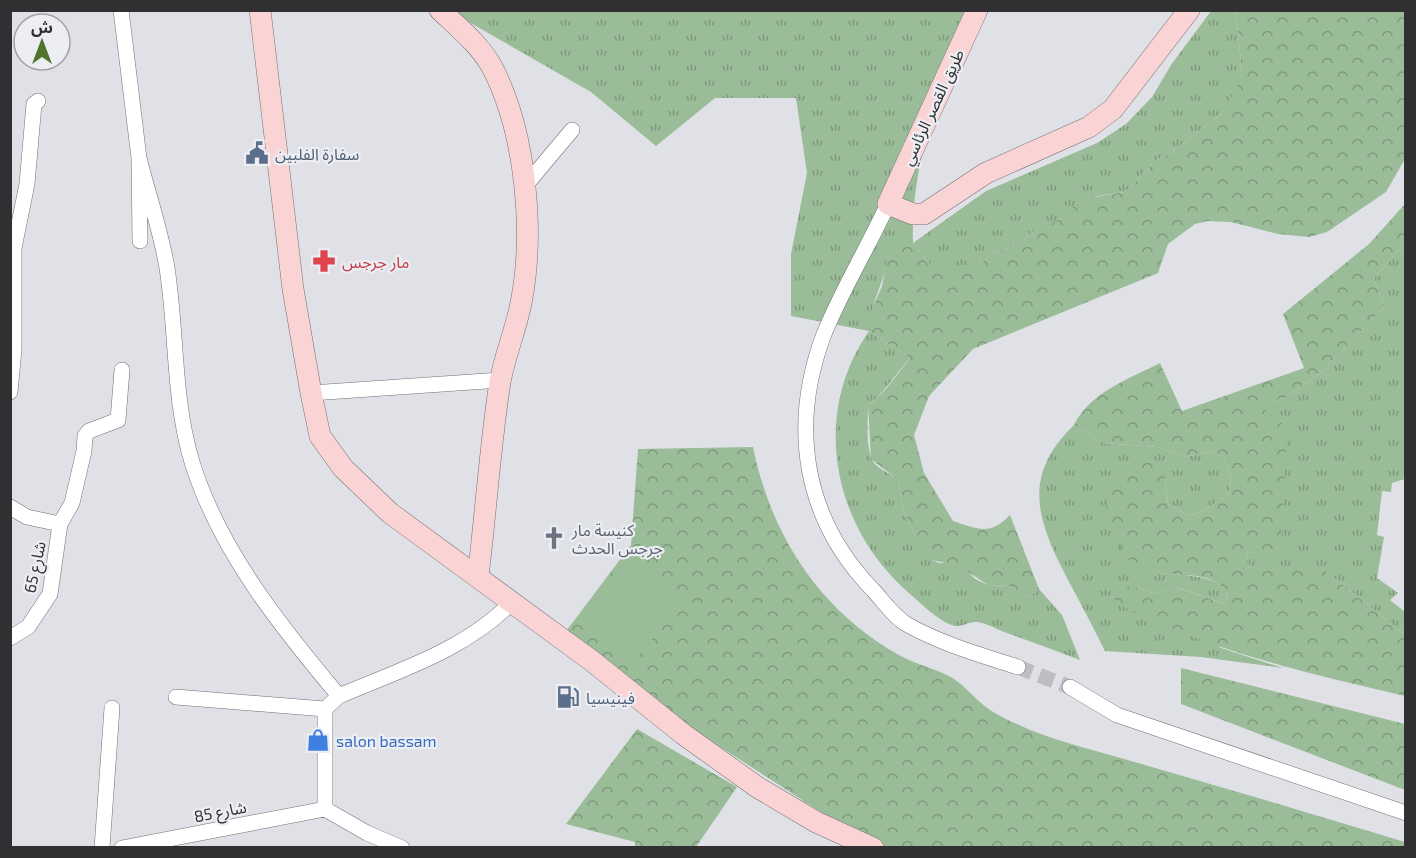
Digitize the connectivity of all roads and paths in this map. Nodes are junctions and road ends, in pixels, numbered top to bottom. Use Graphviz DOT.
graph roads {
  1 [pos="121,10"];
  2 [pos="260,10"];
  3 [pos="440,10"];
  4 [pos="976,10"];
  5 [pos="1189,10"];
  6 [pos="38,101"];
  7 [pos="572,130"];
  8 [pos="139,158"];
  9 [pos="525,186"];
  10 [pos="888,204"];
  11 [pos="140,241"];
  12 [pos="12,248"];
  13 [pos="123,370"];
  14 [pos="501,380"];
  15 [pos="10,392"];
  16 [pos="311,393"];
  17 [pos="10,507"];
  18 [pos="60,524"];
  19 [pos="478,576"];
  20 [pos="512,602"];
  21 [pos="10,638"];
  22 [pos="1018,667"];
  23 [pos="1070,687"];
  24 [pos="339,696"];
  25 [pos="176,697"];
  26 [pos="112,708"];
  27 [pos="325,709"];
  28 [pos="325,809"];
  29 [pos="1406,813"];
  30 [pos="102,848"];
  31 [pos="122,848"];
  32 [pos="402,848"];
  33 [pos="873,848"];
  1 -- 8 [label="street"];
  2 -- 16 [label="street"];
  3 -- 9 [label="street"];
  4 -- 10 [label="street, طريق القصر الرئاسي"];
  5 -- 10 [label="street"];
  6 -- 12 [label="street"];
  7 -- 9 [label="street"];
  8 -- 11 [label="street"];
  8 -- 24 [label="street"];
  9 -- 14 [label="street"];
  10 -- 22 [label="street"];
  12 -- 15 [label="street"];
  13 -- 18 [label="street, شارع 65"];
  14 -- 16 [label="street"];
  14 -- 19 [label="street"];
  16 -- 19 [label="street"];
  17 -- 18 [label="street"];
  18 -- 21 [label="street, شارع 65"];
  19 -- 20 [label="street"];
  20 -- 24 [label="street"];
  20 -- 33 [label="street"];
  23 -- 29 [label="street"];
  24 -- 27 [label="street"];
  25 -- 27 [label="street"];
  26 -- 30 [label="street"];
  27 -- 28 [label="street"];
  28 -- 31 [label="street, شارع 85"];
  28 -- 32 [label="street"];
}
